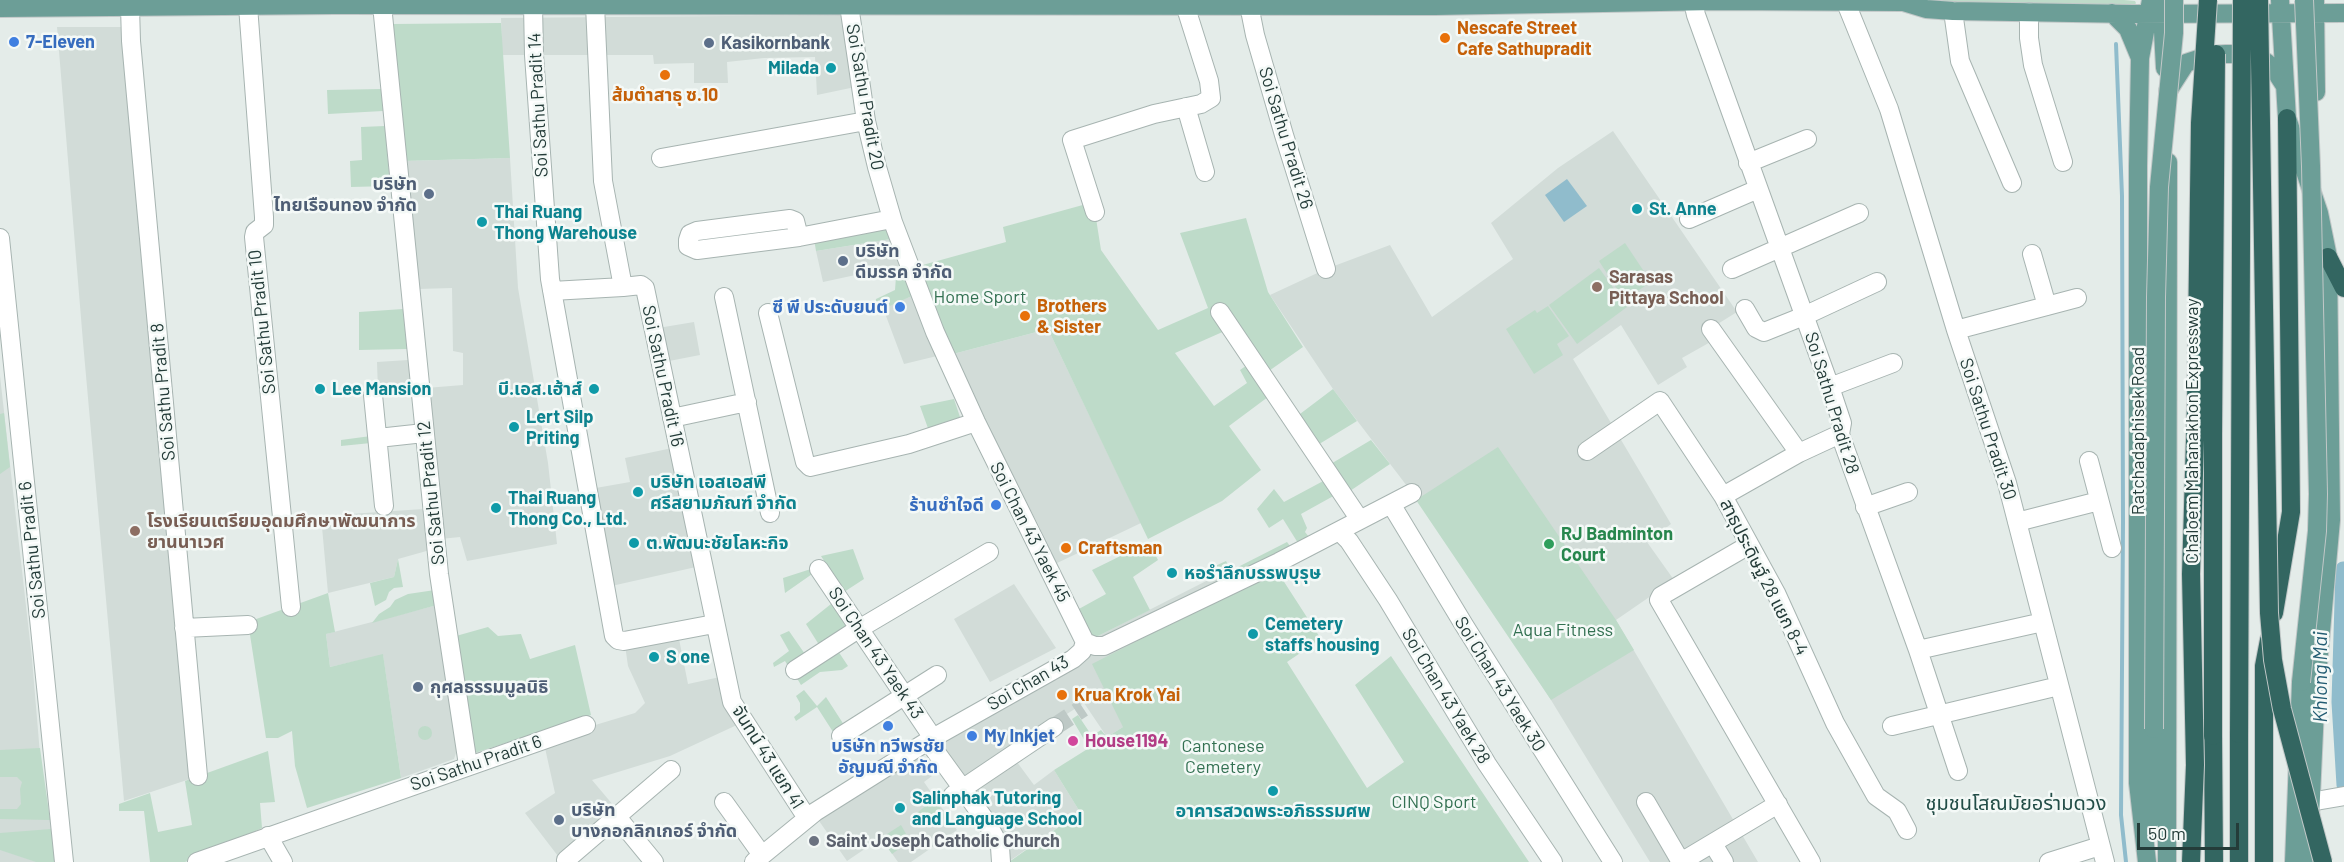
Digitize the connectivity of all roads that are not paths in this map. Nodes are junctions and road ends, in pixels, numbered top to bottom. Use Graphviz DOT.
graph roads {
  1 [pos="2208,0"];
  2 [pos="2216,0"];
  3 [pos="2242,0"];
  4 [pos="2259,0"];
  5 [pos="1635,1"];
  6 [pos="1716,1"];
  7 [pos="1875,1"];
  8 [pos="1907,1"];
  9 [pos="334,2"];
  10 [pos="1350,2"];
  11 [pos="1693,2"];
  12 [pos="417,3"];
  13 [pos="460,3"];
  14 [pos="742,3"];
  15 [pos="799,3"];
  16 [pos="869,3"];
  17 [pos="976,3"];
  18 [pos="1253,3"];
  19 [pos="1435,3"];
  20 [pos="1846,3"];
  21 [pos="239,4"];
  22 [pos="2311,4"];
  23 [pos="382,5"];
  24 [pos="533,5"];
  25 [pos="595,5"];
  26 [pos="849,5"];
  27 [pos="2158,5"];
  28 [pos="1185,6"];
  29 [pos="130,7"];
  30 [pos="2281,7"];
  31 [pos="0,8"];
  32 [pos="1953,11"];
  33 [pos="2029,12"];
  34 [pos="2112,13"];
  35 [pos="2344,15"];
  36 [pos="2316,42"];
  37 [pos="2140,58"];
  38 [pos="2285,86"];
  39 [pos="2167,93"];
  40 [pos="1186,107"];
  41 [pos="2287,118"];
  42 [pos="866,121"];
  43 [pos="1807,139"];
  44 [pos="662,158"];
  45 [pos="2063,162"];
  46 [pos="1748,163"];
  47 [pos="1205,172"];
  48 [pos="2012,183"];
  49 [pos="1758,189"];
  50 [pos="1095,212"];
  51 [pos="1859,213"];
  52 [pos="2319,213"];
  53 [pos="892,219"];
  54 [pos="1689,219"];
  55 [pos="2138,230"];
  56 [pos="799,237"];
  57 [pos="0,238"];
  58 [pos="1780,246"];
  59 [pos="2032,254"];
  60 [pos="2328,257"];
  61 [pos="1326,269"];
  62 [pos="1732,269"];
  63 [pos="1877,282"];
  64 [pos="623,286"];
  65 [pos="2344,288"];
  66 [pos="552,291"];
  67 [pos="724,297"];
  68 [pos="2077,298"];
  69 [pos="2047,306"];
  70 [pos="1745,309"];
  71 [pos="2169,310"];
  72 [pos="1220,312"];
  73 [pos="768,314"];
  74 [pos="1804,316"];
  75 [pos="1710,329"];
  76 [pos="1956,330"];
  77 [pos="1893,363"];
  78 [pos="1830,387"];
  79 [pos="373,395"];
  80 [pos="747,402"];
  81 [pos="672,417"];
  82 [pos="976,423"];
  83 [pos="424,433"];
  84 [pos="1840,434"];
  85 [pos="378,438"];
  86 [pos="1587,451"];
  87 [pos="1799,453"];
  88 [pos="2089,461"];
  89 [pos="1908,492"];
  90 [pos="1412,493"];
  91 [pos="1723,495"];
  92 [pos="2100,501"];
  93 [pos="1391,504"];
  94 [pos="384,506"];
  95 [pos="1865,507"];
  96 [pos="770,513"];
  97 [pos="1360,520"];
  98 [pos="2017,522"];
  99 [pos="1339,531"];
  100 [pos="1749,545"];
  101 [pos="2112,548"];
  102 [pos="989,552"];
  103 [pos="819,569"];
  104 [pos="291,607"];
  105 [pos="2043,622"];
  106 [pos="714,624"];
  107 [pos="248,626"];
  108 [pos="184,628"];
  109 [pos="860,628"];
  110 [pos="1085,642"];
  111 [pos="1918,650"];
  112 [pos="795,670"];
  113 [pos="937,675"];
  114 [pos="2059,686"];
  115 [pos="906,696"];
  116 [pos="1939,714"];
  117 [pos="586,725"];
  118 [pos="1892,726"];
  119 [pos="1054,728"];
  120 [pos="841,736"];
  121 [pos="926,742"];
  122 [pos="468,765"];
  123 [pos="671,770"];
  124 [pos="1958,771"];
  125 [pos="198,776"];
  126 [pos="958,791"];
  127 [pos="2344,796"];
  128 [pos="724,802"];
  129 [pos="1646,802"];
  130 [pos="2310,802"];
  131 [pos="1778,804"];
  132 [pos="972,812"];
  133 [pos="616,817"];
  134 [pos="807,818"];
  135 [pos="1907,830"];
  136 [pos="268,836"];
  137 [pos="1713,844"];
  138 [pos="2102,854"];
  139 [pos="758,859"];
  140 [pos="566,860"];
  141 [pos="64,862"];
  142 [pos="197,862"];
  143 [pos="283,862"];
  144 [pos="654,862"];
  145 [pos="994,862"];
  146 [pos="1001,862"];
  147 [pos="1553,862"];
  148 [pos="1613,862"];
  149 [pos="1724,862"];
  150 [pos="1811,862"];
  151 [pos="2049,862"];
  152 [pos="2147,862"];
  153 [pos="2168,862"];
  154 [pos="2191,862"];
  155 [pos="2214,862"];
  156 [pos="2238,862"];
  157 [pos="2264,862"];
  158 [pos="2294,862"];
  159 [pos="2308,862"];
  160 [pos="2323,862"];
  1 -- 154 [label="highway, bridge"];
  2 -- 155 [label="highway, Chaloem Mahanakhon Expressway, bridge"];
  3 -- 156 [label="highway, bridge"];
  4 -- 160 [label="highway, bridge"];
  5 -- 11 [label="main road"];
  5 -- 19 [label="main road"];
  6 -- 11 [label="main road"];
  6 -- 20 [label="main road"];
  7 -- 8 [label="main road"];
  7 -- 20 [label="main road"];
  8 -- 32 [label="main road"];
  9 -- 21 [label="main road"];
  9 -- 23 [label="main road"];
  10 -- 18 [label="main road"];
  10 -- 19 [label="main road"];
  11 -- 46 [label="street, Soi Sathu Pradit 28"];
  12 -- 13 [label="main road"];
  12 -- 23 [label="main road"];
  13 -- 24 [label="main road"];
  14 -- 15 [label="main road"];
  14 -- 25 [label="main road"];
  15 -- 26 [label="main road"];
  16 -- 17 [label="main road"];
  16 -- 26 [label="main road"];
  17 -- 28 [label="main road"];
  18 -- 28 [label="main road"];
  18 -- 61 [label="street, Soi Sathu Pradit 26"];
  20 -- 76 [label="street, Soi Sathu Pradit 30"];
  21 -- 29 [label="main road"];
  21 -- 104 [label="street, Soi Sathu Pradit 10"];
  22 -- 30 [label="main road"];
  22 -- 35 [label="main road"];
  22 -- 36 [label="main road"];
  22 -- 158 [label="main road, bridge"];
  23 -- 83 [label="street, Soi Sathu Pradit 12"];
  24 -- 25 [label="main road"];
  24 -- 66 [label="street, Soi Sathu Pradit 14"];
  25 -- 64 [label="street, Soi Sathu Pradit 16"];
  26 -- 42 [label="street, Soi Sathu Pradit 20"];
  27 -- 30 [label="main road"];
  27 -- 34 [label="main road"];
  27 -- 37 [label="main road, Ratchadaphisek Road"];
  27 -- 39 [label="main road, Ratchadaphisek Road"];
  27 -- 152 [label="main road, Ratchadaphisek Road, bridge"];
  28 -- 40 [label="street"];
  29 -- 31 [label="main road"];
  29 -- 108 [label="street, Soi Sathu Pradit 8"];
  30 -- 38 [label="main road"];
  32 -- 33 [label="main road"];
  32 -- 48 [label="street"];
  33 -- 34 [label="main road"];
  33 -- 45 [label="street"];
  34 -- 37 [label="main road"];
  35 -- 36 [label="main road"];
  36 -- 52 [label="main road"];
  37 -- 55 [label="main road, Ratchadaphisek Road"];
  38 -- 39 [label="main road"];
  38 -- 41 [label="main road"];
  39 -- 71 [label="main road, Ratchadaphisek Road"];
  40 -- 47 [label="street"];
  40 -- 50 [label="street"];
  41 -- 52 [label="main road"];
  41 -- 157 [label="highway"];
  42 -- 44 [label="street"];
  42 -- 53 [label="street, Soi Sathu Pradit 20"];
  43 -- 46 [label="street"];
  46 -- 49 [label="street, Soi Sathu Pradit 28"];
  49 -- 54 [label="street"];
  49 -- 58 [label="street, Soi Sathu Pradit 28"];
  51 -- 58 [label="street"];
  52 -- 60 [label="main road"];
  53 -- 56 [label="street"];
  53 -- 82 [label="street, Soi Sathu Pradit 20"];
  55 -- 71 [label="main road"];
  55 -- 152 [label="main road, Ratchadaphisek Road"];
  56 -- 56 [label="street"];
  57 -- 141 [label="street, Soi Sathu Pradit 6"];
  58 -- 62 [label="street"];
  58 -- 74 [label="street, Soi Sathu Pradit 28"];
  59 -- 69 [label="street"];
  60 -- 65 [label="highway"];
  60 -- 130 [label="main road"];
  63 -- 74 [label="street"];
  64 -- 66 [label="street"];
  64 -- 81 [label="street, Soi Sathu Pradit 16"];
  66 -- 106 [label="street, Soi Sathu Pradit 14"];
  67 -- 80 [label="street"];
  68 -- 69 [label="street"];
  69 -- 76 [label="street"];
  70 -- 74 [label="street"];
  71 -- 153 [label="main road, Ratchadaphisek Road"];
  72 -- 97 [label="street"];
  73 -- 82 [label="street"];
  74 -- 78 [label="street, Soi Sathu Pradit 28"];
  75 -- 87 [label="street"];
  76 -- 98 [label="street, Soi Sathu Pradit 30"];
  77 -- 78 [label="street"];
  78 -- 84 [label="street, Soi Sathu Pradit 28"];
  79 -- 85 [label="street"];
  80 -- 81 [label="street"];
  80 -- 96 [label="street"];
  81 -- 106 [label="street, Soi Sathu Pradit 16"];
  82 -- 110 [label="street, Soi Chan 43 Yaek 45"];
  83 -- 85 [label="street"];
  83 -- 122 [label="street, Soi Sathu Pradit 12"];
  84 -- 87 [label="street"];
  84 -- 95 [label="street, Soi Sathu Pradit 28"];
  85 -- 94 [label="street"];
  86 -- 91 [label="street, สาธุประดิษฐ์ 28 แยก 8-4"];
  87 -- 91 [label="street"];
  88 -- 92 [label="street"];
  89 -- 95 [label="street"];
  90 -- 93 [label="street, Soi Chan 43"];
  91 -- 100 [label="street, สาธุประดิษฐ์ 28 แยก 8-4"];
  92 -- 98 [label="street"];
  92 -- 101 [label="street"];
  93 -- 97 [label="street, Soi Chan 43"];
  93 -- 148 [label="street, Soi Chan 43 Yaek 30"];
  95 -- 111 [label="street, Soi Sathu Pradit 28"];
  97 -- 99 [label="street, Soi Chan 43"];
  98 -- 105 [label="street, Soi Sathu Pradit 30"];
  99 -- 110 [label="street, Soi Chan 43"];
  99 -- 147 [label="street, Soi Chan 43 Yaek 28"];
  100 -- 131 [label="street"];
  100 -- 135 [label="street, สาธุประดิษฐ์ 28 แยก 8-4"];
  102 -- 109 [label="street"];
  103 -- 109 [label="street, Soi Chan 43 Yaek 43"];
  105 -- 111 [label="street"];
  105 -- 114 [label="street, Soi Sathu Pradit 30"];
  106 -- 134 [label="street, จันทน์ 43 แยก 41"];
  107 -- 108 [label="street"];
  108 -- 125 [label="street, Soi Sathu Pradit 8"];
  109 -- 112 [label="street"];
  109 -- 115 [label="street, Soi Chan 43 Yaek 43"];
  110 -- 121 [label="street, Soi Chan 43"];
  111 -- 116 [label="street, Soi Sathu Pradit 28"];
  113 -- 115 [label="street"];
  114 -- 116 [label="street"];
  114 -- 138 [label="street, Soi Sathu Pradit 30"];
  115 -- 120 [label="street"];
  115 -- 121 [label="street, Soi Chan 43 Yaek 43"];
  116 -- 118 [label="street"];
  116 -- 124 [label="street, Soi Sathu Pradit 28"];
  117 -- 122 [label="street, Soi Sathu Pradit 6"];
  119 -- 126 [label="street"];
  121 -- 126 [label="street, Soi Chan 43 Yaek 43"];
  121 -- 134 [label="street, Soi Chan 43"];
  122 -- 136 [label="street, Soi Sathu Pradit 6"];
  123 -- 133 [label="street"];
  126 -- 132 [label="street, Soi Chan 43 Yaek 43"];
  127 -- 130 [label="street"];
  128 -- 139 [label="street"];
  129 -- 137 [label="street"];
  130 -- 159 [label="main road"];
  131 -- 137 [label="street"];
  131 -- 150 [label="street"];
  132 -- 145 [label="street"];
  132 -- 146 [label="street"];
  133 -- 140 [label="street"];
  133 -- 144 [label="street"];
  134 -- 139 [label="street, Soi Chan 43"];
  136 -- 142 [label="street, Soi Sathu Pradit 6"];
  136 -- 143 [label="street"];
  137 -- 149 [label="street"];
  138 -- 151 [label="street"];
}
